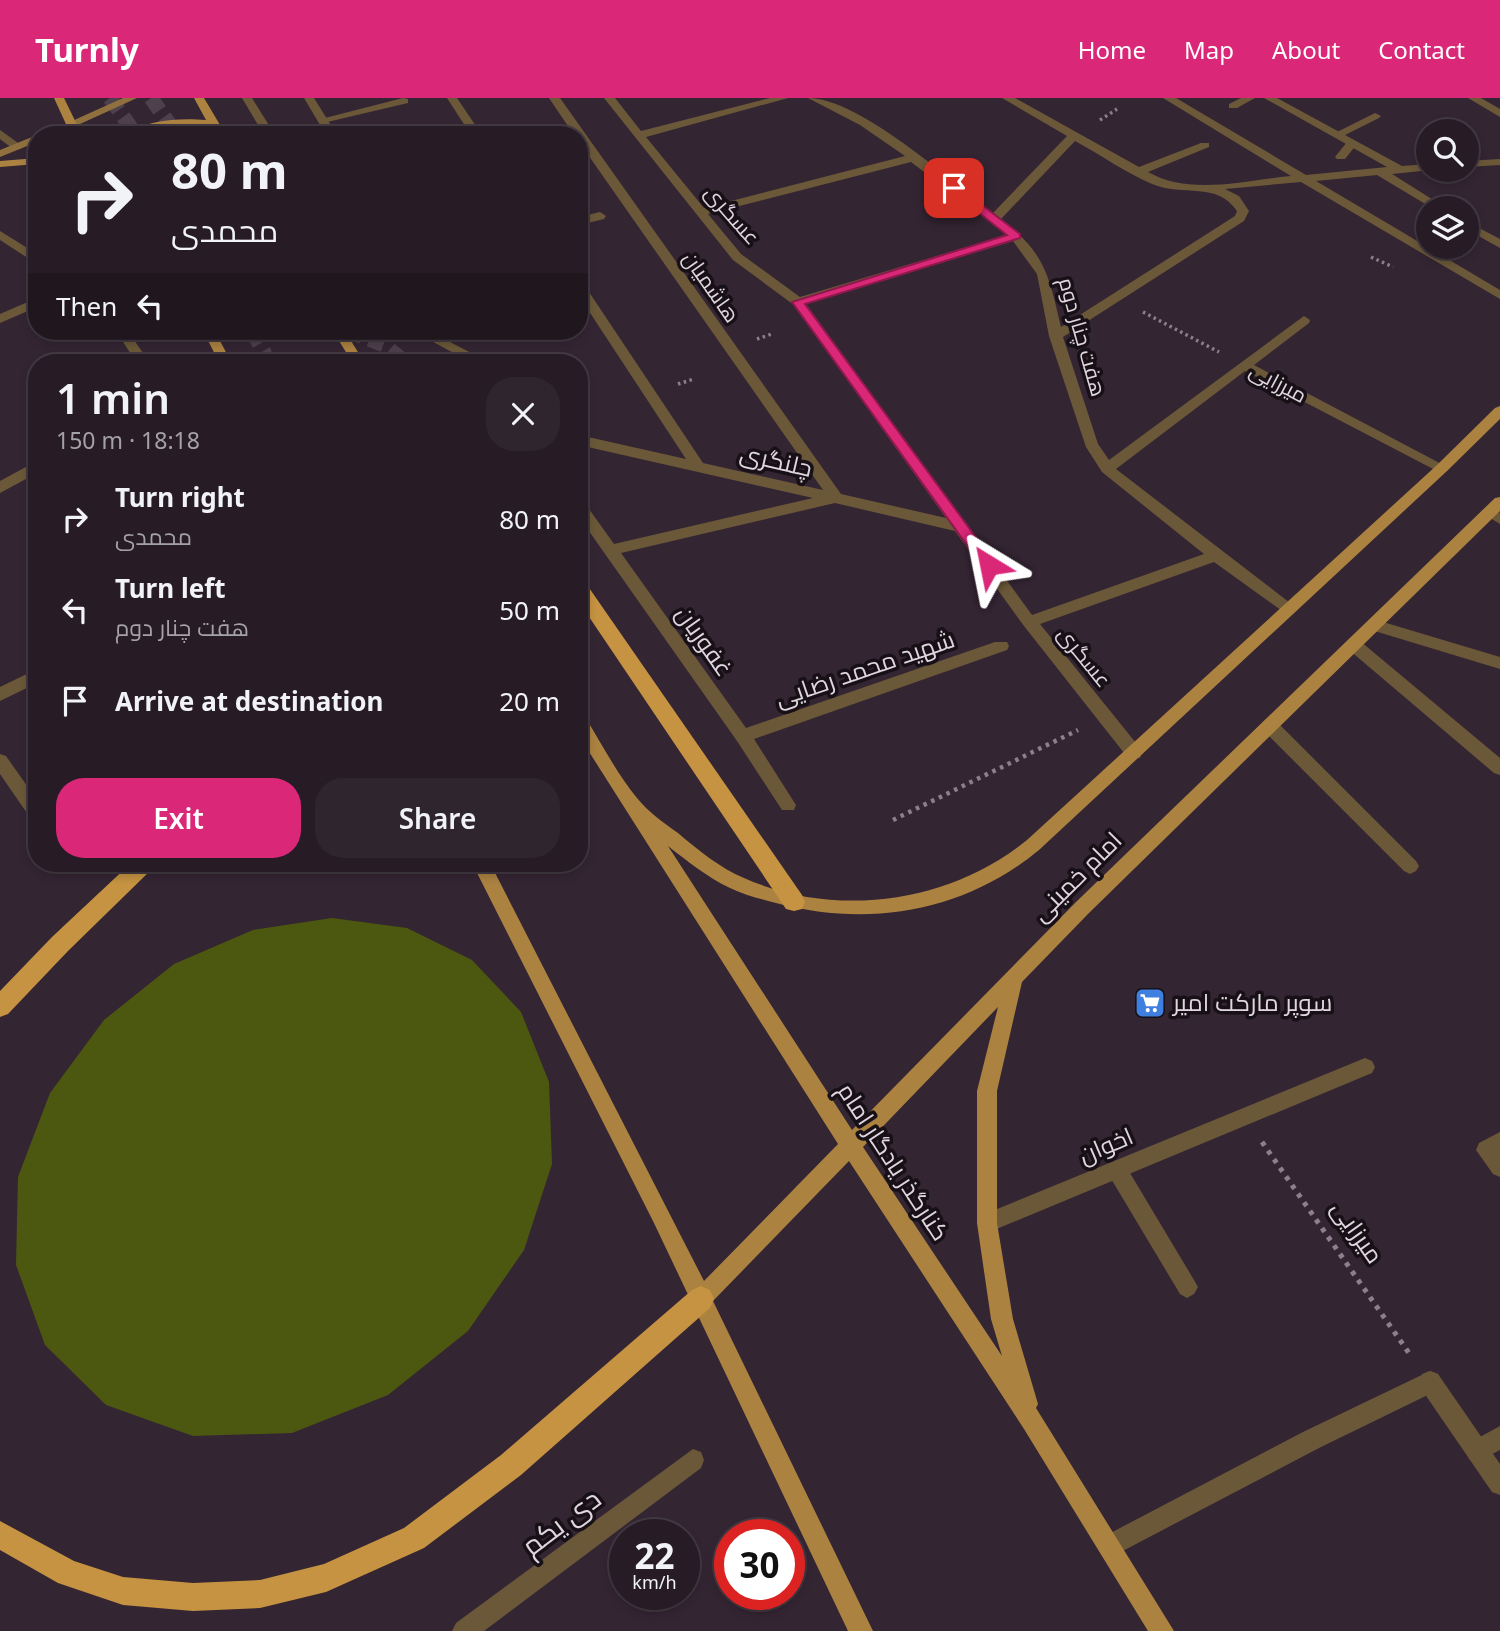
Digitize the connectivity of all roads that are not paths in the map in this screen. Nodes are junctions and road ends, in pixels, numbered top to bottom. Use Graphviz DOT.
graph roads {
  1 [pos="59,98"];
  2 [pos="132,98"];
  3 [pos="199,98"];
  4 [pos="247,98"];
  5 [pos="309,98"];
  6 [pos="453,98"];
  7 [pos="554,98"];
  8 [pos="608,98"];
  9 [pos="783,98"];
  10 [pos="813,98"];
  11 [pos="1008,98"];
  12 [pos="1168,98"];
  13 [pos="1250,98"];
  14 [pos="1269,98"];
  15 [pos="1473,98"];
  16 [pos="404,101"];
  17 [pos="1233,106"];
  18 [pos="1500,114"];
  19 [pos="1375,116"];
  20 [pos="323,120"];
  21 [pos="71,126"];
  22 [pos="80,126"];
  23 [pos="158,126"];
  24 [pos="208,126"];
  25 [pos="216,126"];
  26 [pos="264,126"];
  27 [pos="327,126"];
  28 [pos="471,126"];
  29 [pos="574,126"];
  30 [pos="0,133"];
  31 [pos="639,135"];
  32 [pos="1337,135"];
  33 [pos="1074,136"];
  34 [pos="28,142"];
  35 [pos="1351,144"];
  36 [pos="1205,145"];
  37 [pos="17,146"];
  38 [pos="588,146"];
  39 [pos="0,153"];
  40 [pos="1341,157"];
  41 [pos="912,158"];
  42 [pos="28,162"];
  43 [pos="1500,162"];
  44 [pos="1479,163"];
  45 [pos="0,164"];
  46 [pos="1416,168"];
  47 [pos="1399,169"];
  48 [pos="1377,170"];
  49 [pos="1138,172"];
  50 [pos="1299,178"];
  51 [pos="1213,187"];
  52 [pos="1420,196"];
  53 [pos="701,212"];
  54 [pos="600,216"];
  55 [pos="995,218"];
  56 [pos="588,219"];
  57 [pos="1479,232"];
  58 [pos="0,235"];
  59 [pos="1016,236"];
  60 [pos="1500,244"];
  61 [pos="28,254"];
  62 [pos="1500,295"];
  63 [pos="798,302"];
  64 [pos="588,303"];
  65 [pos="28,306"];
  66 [pos="0,319"];
  67 [pos="1304,320"];
  68 [pos="1056,336"];
  69 [pos="435,340"];
  70 [pos="461,354"];
  71 [pos="1244,365"];
  72 [pos="1500,411"];
  73 [pos="588,442"];
  74 [pos="698,467"];
  75 [pos="1442,468"];
  76 [pos="1107,469"];
  77 [pos="28,472"];
  78 [pos="0,488"];
  79 [pos="836,498"];
  80 [pos="1496,512"];
  81 [pos="588,518"];
  82 [pos="962,527"];
  83 [pos="612,550"];
  84 [pos="1216,556"];
  85 [pos="588,600"];
  86 [pos="1290,608"];
  87 [pos="1029,622"];
  88 [pos="1374,625"];
  89 [pos="1354,645"];
  90 [pos="1002,646"];
  91 [pos="1500,663"];
  92 [pos="28,680"];
  93 [pos="0,695"];
  94 [pos="1270,726"];
  95 [pos="588,736"];
  96 [pos="743,736"];
  97 [pos="1134,753"];
  98 [pos="0,761"];
  99 [pos="1500,768"];
  100 [pos="28,801"];
  101 [pos="629,802"];
  102 [pos="788,804"];
  103 [pos="1410,866"];
  104 [pos="136,872"];
  105 [pos="486,872"];
  106 [pos="794,902"];
  107 [pos="1014,978"];
  108 [pos="0,1007"];
  109 [pos="1365,1067"];
  110 [pos="1500,1142"];
  111 [pos="850,1145"];
  112 [pos="1500,1167"];
  113 [pos="1117,1170"];
  114 [pos="987,1223"];
  115 [pos="1187,1286"];
  116 [pos="701,1299"];
  117 [pos="1032,1421"];
  118 [pos="1500,1437"];
  119 [pos="1477,1451"];
  120 [pos="693,1460"];
  121 [pos="1500,1484"];
  122 [pos="0,1535"];
  123 [pos="1109,1546"];
  124 [pos="464,1631"];
  125 [pos="861,1631"];
  126 [pos="1162,1631"];
  1 -- 21 [label="main road"];
  2 -- 22 [label="main road"];
  3 -- 25 [label="main road"];
  4 -- 26 [label="street"];
  5 -- 20 [label="street"];
  6 -- 28 [label="street"];
  7 -- 29 [label="street, هاشمیان"];
  8 -- 31 [label="street, عسگری"];
  9 -- 31 [label="street"];
  10 -- 41 [label="street, هفت چنار دوم"];
  11 -- 33 [label="street"];
  12 -- 50 [label="street"];
  13 -- 17 [label="street"];
  14 -- 32 [label="street"];
  15 -- 18 [label="street"];
  16 -- 20 [label="street"];
  19 -- 32 [label="street"];
  20 -- 27 [label="street"];
  23 -- 24 [label="main road"];
  30 -- 37 [label="street"];
  31 -- 53 [label="street, عسگری"];
  32 -- 35 [label="street"];
  33 -- 49 [label="street"];
  33 -- 55 [label="street"];
  34 -- 37 [label="main road"];
  35 -- 40 [label="street"];
  35 -- 47 [label="street"];
  36 -- 49 [label="street"];
  37 -- 39 [label="main road"];
  38 -- 79 [label="street, هاشمیان"];
  41 -- 53 [label="street"];
  41 -- 55 [label="street, هفت چنار دوم"];
  42 -- 45 [label="main road"];
  43 -- 44 [label="street"];
  46 -- 47 [label="street"];
  47 -- 48 [label="street"];
  48 -- 50 [label="street"];
  48 -- 52 [label="street"];
  49 -- 51 [label="street"];
  50 -- 51 [label="street"];
  50 -- 62 [label="street"];
  51 -- 68 [label="street"];
  53 -- 63 [label="street, عسگری"];
  54 -- 56 [label="street"];
  55 -- 59 [label="street, هفت چنار دوم"];
  57 -- 60 [label="street"];
  58 -- 61 [label="street"];
  59 -- 63 [label="street"];
  59 -- 68 [label="street, هفت چنار دوم"];
  63 -- 82 [label="street, عسگری"];
  64 -- 74 [label="street"];
  65 -- 66 [label="street"];
  67 -- 71 [label="street"];
  68 -- 76 [label="street, هفت چنار دوم"];
  69 -- 70 [label="street"];
  71 -- 75 [label="street, میرزایی"];
  71 -- 76 [label="street"];
  72 -- 75 [label="main road, امام خمینی"];
  73 -- 74 [label="street, چلنگری"];
  74 -- 79 [label="street, چلنگری"];
  75 -- 86 [label="main road, امام خمینی"];
  76 -- 84 [label="street, هفت چنار دوم"];
  77 -- 78 [label="street"];
  79 -- 82 [label="street, چلنگری"];
  79 -- 83 [label="street"];
  80 -- 88 [label="main road, امام خمینی"];
  81 -- 83 [label="street, غفوریان"];
  82 -- 87 [label="street, عسگری"];
  83 -- 96 [label="street, غفوریان"];
  84 -- 86 [label="street, هفت چنار دوم"];
  84 -- 87 [label="street"];
  85 -- 106 [label="highway"];
  86 -- 97 [label="main road, امام خمینی"];
  87 -- 97 [label="street, عسگری"];
  88 -- 89 [label="main road, امام خمینی"];
  88 -- 91 [label="street"];
  89 -- 94 [label="main road, امام خمینی"];
  89 -- 99 [label="street"];
  90 -- 96 [label="street, شهید محمد رضایی"];
  92 -- 93 [label="street"];
  94 -- 103 [label="street"];
  94 -- 107 [label="main road, امام خمینی"];
  95 -- 101 [label="main road, کنارگذر یادگار امام"];
  96 -- 102 [label="street, غفوریان"];
  97 -- 106 [label="main road, امام خمینی"];
  98 -- 100 [label="street"];
  101 -- 106 [label="main road, امام خمینی"];
  101 -- 111 [label="main road, کنارگذر یادگار امام"];
  104 -- 108 [label="highway"];
  105 -- 116 [label="main road"];
  107 -- 111 [label="main road, امام خمینی"];
  107 -- 114 [label="main road"];
  109 -- 113 [label="street, اخوان"];
  110 -- 112 [label="street"];
  111 -- 116 [label="main road, امام خمینی"];
  111 -- 117 [label="main road, کنارگذر یادگار امام"];
  113 -- 114 [label="street, اخوان"];
  113 -- 115 [label="street"];
  114 -- 117 [label="main road"];
  116 -- 122 [label="highway"];
  116 -- 125 [label="main road"];
  117 -- 123 [label="main road, کنارگذر یادگار امام"];
  118 -- 119 [label="street"];
  119 -- 121 [label="street"];
  119 -- 123 [label="street"];
  120 -- 124 [label="street, دی یکم"];
  123 -- 126 [label="main road, کنارگذر یادگار امام"];
}
